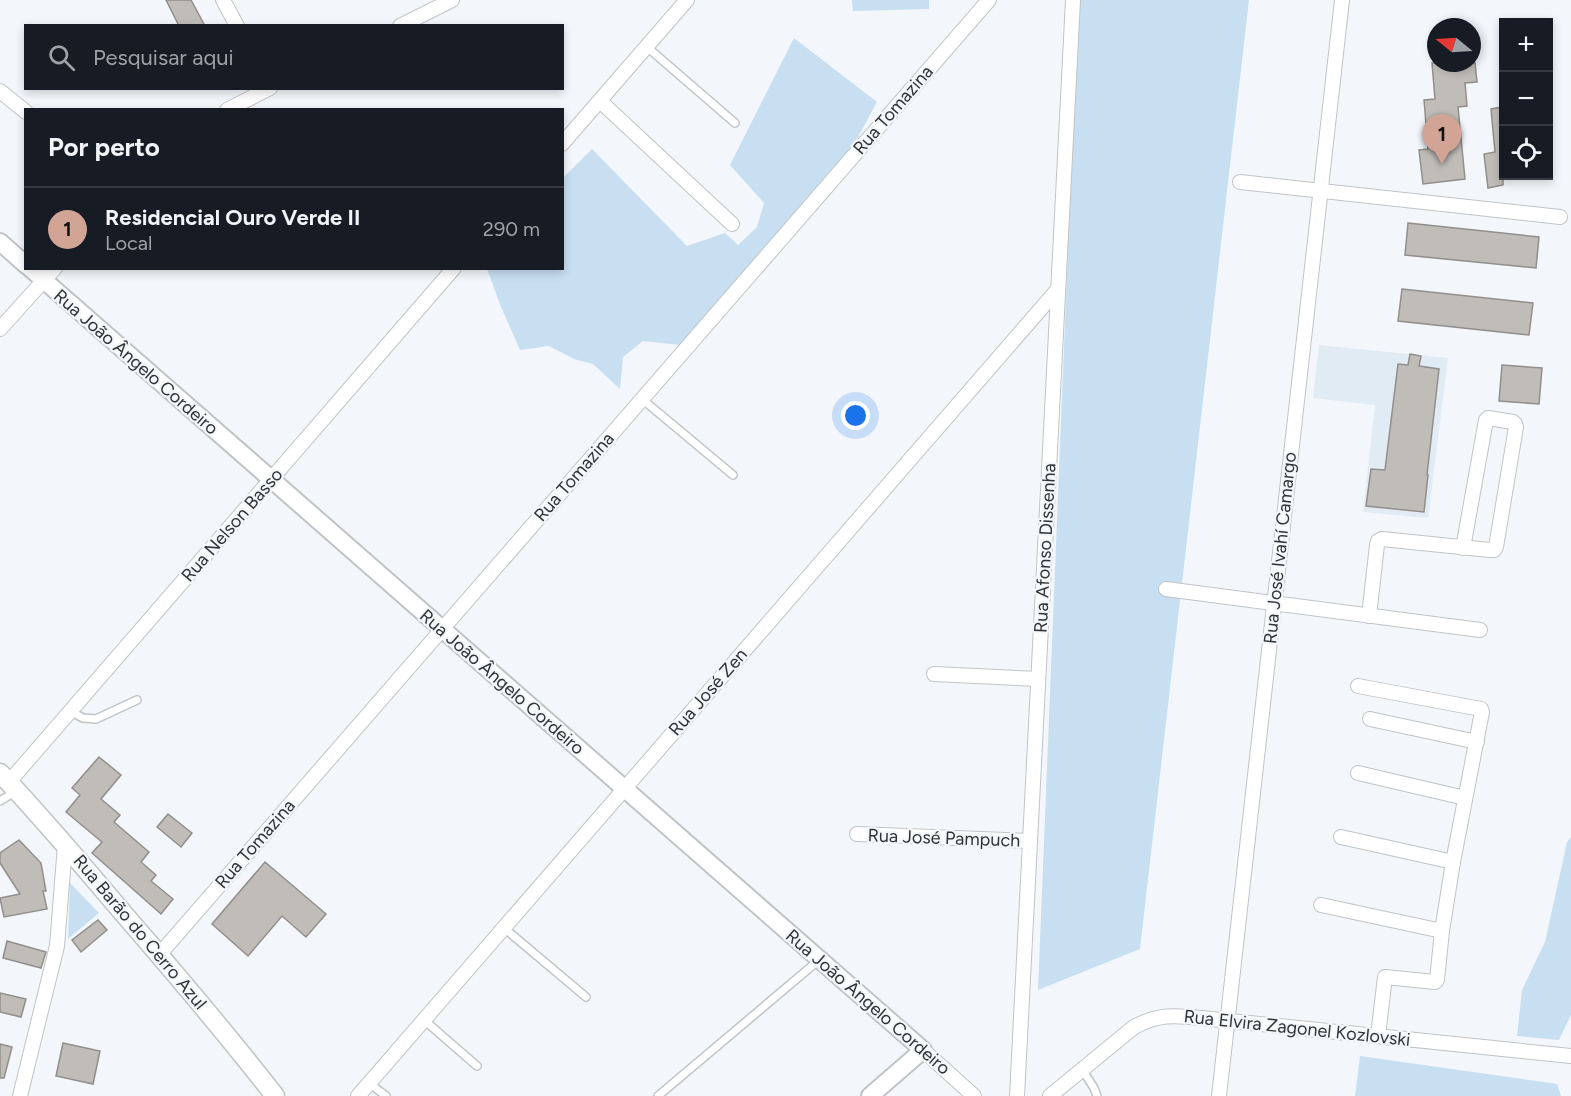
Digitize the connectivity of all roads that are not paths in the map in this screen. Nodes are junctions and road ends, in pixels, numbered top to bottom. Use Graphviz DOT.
graph roads {
  1 [pos="223,0"];
  2 [pos="452,0"];
  3 [pos="687,0"];
  4 [pos="989,0"];
  5 [pos="1072,0"];
  6 [pos="1342,0"];
  7 [pos="236,24"];
  8 [pos="404,24"];
  9 [pos="647,47"];
  10 [pos="266,90"];
  11 [pos="0,91"];
  12 [pos="600,101"];
  13 [pos="230,108"];
  14 [pos="24,110"];
  15 [pos="735,123"];
  16 [pos="564,142"];
  17 [pos="1240,182"];
  18 [pos="1320,190"];
  19 [pos="1560,217"];
  20 [pos="732,224"];
  21 [pos="0,242"];
  22 [pos="24,263"];
  23 [pos="36,270"];
  24 [pos="452,270"];
  25 [pos="50,275"];
  26 [pos="1058,288"];
  27 [pos="0,329"];
  28 [pos="642,399"];
  29 [pos="733,475"];
  30 [pos="271,480"];
  31 [pos="1463,548"];
  32 [pos="1166,589"];
  33 [pos="1274,603"];
  34 [pos="1369,616"];
  35 [pos="442,629"];
  36 [pos="1480,630"];
  37 [pos="934,674"];
  38 [pos="1038,679"];
  39 [pos="1358,686"];
  40 [pos="137,700"];
  41 [pos="70,711"];
  42 [pos="1370,719"];
  43 [pos="1477,742"];
  44 [pos="1358,773"];
  45 [pos="8,782"];
  46 [pos="624,789"];
  47 [pos="1465,798"];
  48 [pos="0,801"];
  49 [pos="857,834"];
  50 [pos="1341,837"];
  51 [pos="1030,841"];
  52 [pos="65,845"];
  53 [pos="1453,862"];
  54 [pos="1321,905"];
  55 [pos="504,928"];
  56 [pos="1442,932"];
  57 [pos="159,955"];
  58 [pos="819,960"];
  59 [pos="586,997"];
  60 [pos="424,1020"];
  61 [pos="1227,1020"];
  62 [pos="1378,1036"];
  63 [pos="923,1050"];
  64 [pos="1571,1056"];
  65 [pos="477,1066"];
  66 [pos="1082,1070"];
  67 [pos="369,1083"];
  68 [pos="20,1096"];
  69 [pos="274,1096"];
  70 [pos="358,1096"];
  71 [pos="386,1096"];
  72 [pos="658,1096"];
  73 [pos="870,1096"];
  74 [pos="974,1096"];
  75 [pos="1017,1096"];
  76 [pos="1050,1096"];
  77 [pos="1096,1096"];
  78 [pos="1219,1096"];
  1 -- 7 [label="street"];
  2 -- 8 [label="street"];
  3 -- 9 [label="street"];
  4 -- 28 [label="street, Rua Tomazina"];
  5 -- 26 [label="street, Rua Afonso Dissenha"];
  6 -- 18 [label="street, Rua José Ivahí Camargo"];
  9 -- 12 [label="street"];
  9 -- 15 [label="lane"];
  10 -- 13 [label="street"];
  11 -- 14 [label="street"];
  12 -- 16 [label="street"];
  12 -- 20 [label="street"];
  17 -- 18 [label="street"];
  18 -- 19 [label="street"];
  18 -- 33 [label="street, Rua José Ivahí Camargo"];
  21 -- 22 [label="street"];
  23 -- 25 [label="street, Rua João Ângelo Cordeiro"];
  24 -- 30 [label="street, Rua Nelson Basso"];
  25 -- 27 [label="street"];
  25 -- 30 [label="street, Rua João Ângelo Cordeiro"];
  26 -- 38 [label="street, Rua Afonso Dissenha"];
  26 -- 46 [label="street, Rua José Zen"];
  28 -- 29 [label="lane"];
  28 -- 35 [label="street, Rua Tomazina"];
  30 -- 35 [label="street, Rua João Ângelo Cordeiro"];
  30 -- 41 [label="street, Rua Nelson Basso"];
  31 -- 31 [label="street"];
  31 -- 34 [label="street"];
  32 -- 33 [label="street"];
  33 -- 34 [label="street"];
  33 -- 61 [label="street, Rua José Ivahí Camargo"];
  34 -- 36 [label="street"];
  35 -- 46 [label="street, Rua João Ângelo Cordeiro"];
  35 -- 57 [label="street, Rua Tomazina"];
  37 -- 38 [label="street"];
  38 -- 51 [label="street, Rua Afonso Dissenha"];
  39 -- 43 [label="street"];
  40 -- 41 [label="lane"];
  41 -- 45 [label="street, Rua Nelson Basso"];
  42 -- 43 [label="street"];
  43 -- 47 [label="street"];
  44 -- 47 [label="street"];
  45 -- 48 [label="lane"];
  45 -- 52 [label="main road, Rua Barão do Cerro Azul"];
  46 -- 55 [label="street, Rua José Zen"];
  46 -- 58 [label="street, Rua João Ângelo Cordeiro"];
  47 -- 53 [label="street"];
  49 -- 51 [label="street, Rua José Pampuch"];
  50 -- 53 [label="street"];
  51 -- 75 [label="street, Rua Afonso Dissenha"];
  52 -- 57 [label="main road, Rua Barão do Cerro Azul"];
  52 -- 68 [label="street"];
  53 -- 56 [label="street"];
  54 -- 56 [label="street"];
  55 -- 59 [label="lane"];
  55 -- 60 [label="street, Rua José Zen"];
  56 -- 62 [label="street"];
  57 -- 69 [label="main road, Rua Barão do Cerro Azul"];
  58 -- 63 [label="street, Rua João Ângelo Cordeiro"];
  58 -- 72 [label="lane"];
  60 -- 65 [label="lane"];
  60 -- 67 [label="street, Rua José Zen"];
  61 -- 62 [label="street, Rua Elvira Zagonel Kozlovski"];
  61 -- 66 [label="street, Rua Elvira Zagonel Kozlovski"];
  61 -- 78 [label="street, Rua José Ivahí Camargo"];
  62 -- 64 [label="street, Rua Elvira Zagonel Kozlovski"];
  63 -- 73 [label="street"];
  63 -- 74 [label="street, Rua João Ângelo Cordeiro"];
  66 -- 76 [label="street, Rua Elvira Zagonel Kozlovski"];
  66 -- 77 [label="lane"];
  67 -- 70 [label="street, Rua José Zen"];
  67 -- 71 [label="lane"];
}
